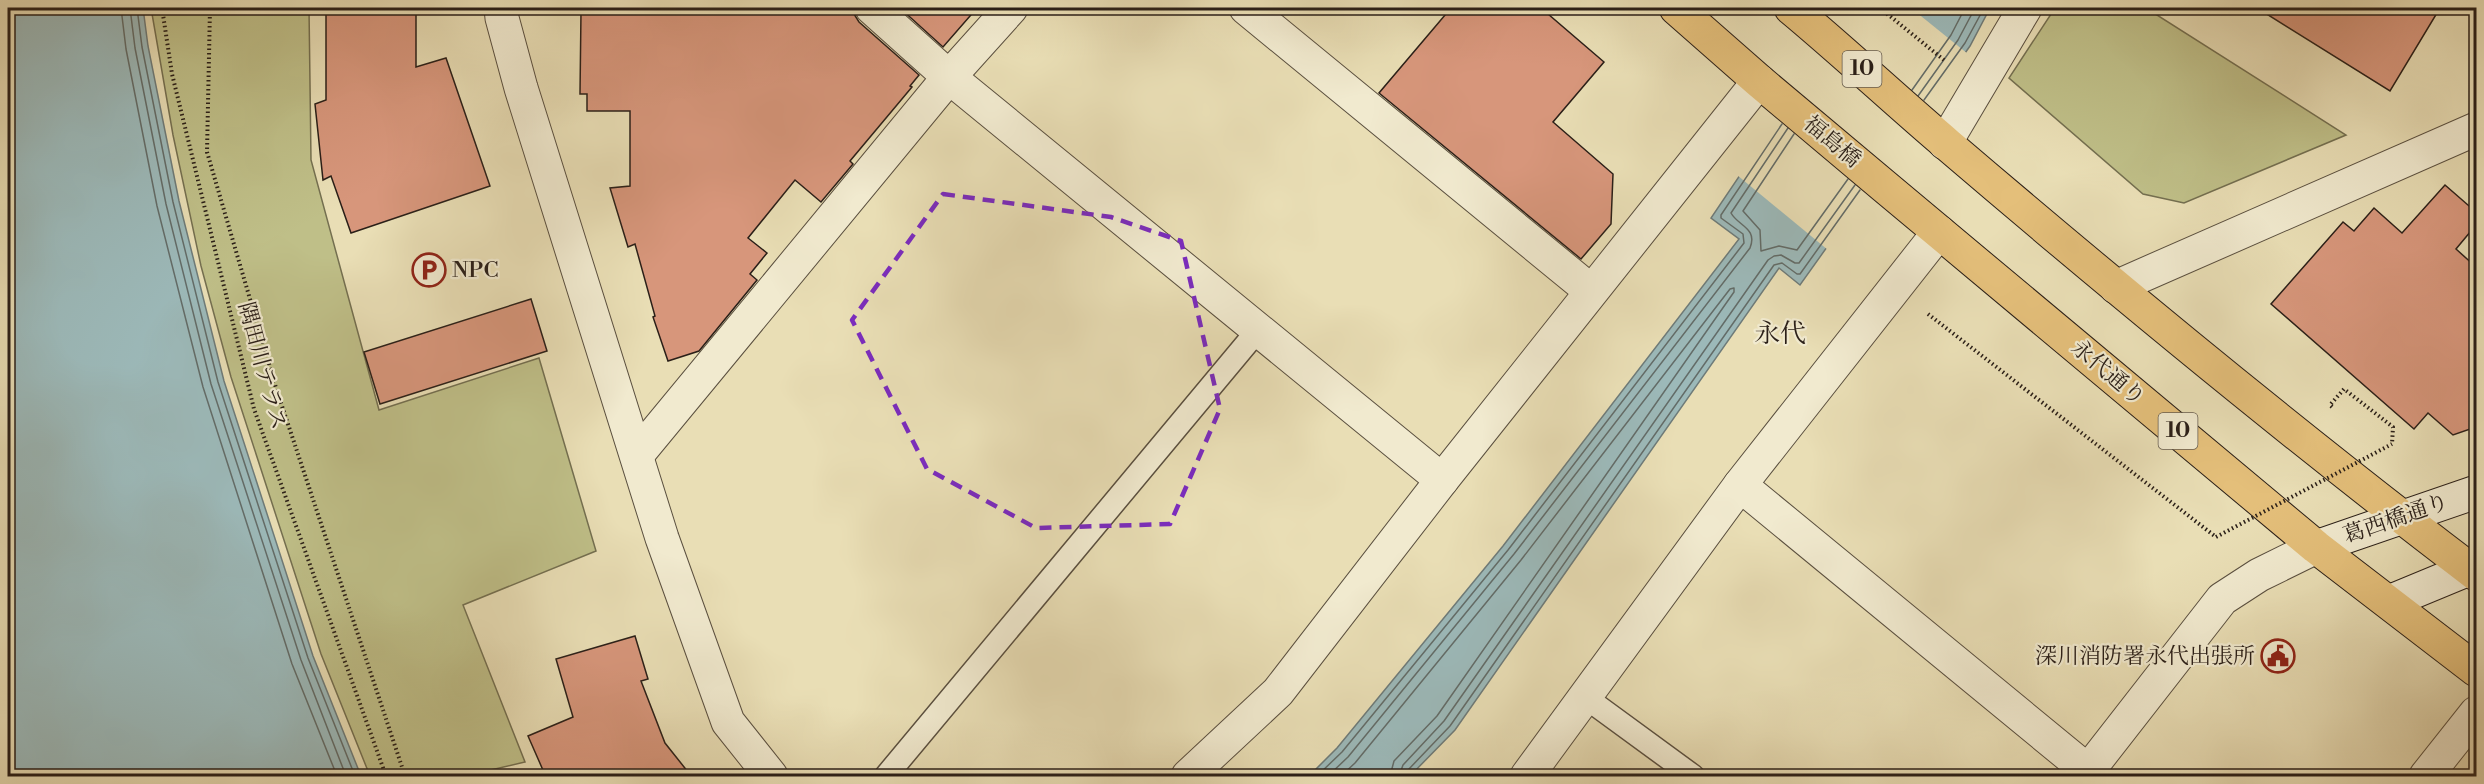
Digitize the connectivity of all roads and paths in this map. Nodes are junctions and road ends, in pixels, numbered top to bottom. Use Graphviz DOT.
graph roads {
  1 [pos="162,8"];
  2 [pos="210,8"];
  3 [pos="501,8"];
  4 [pos="872,8"];
  5 [pos="1011,8"];
  6 [pos="1245,8"];
  7 [pos="1676,8"];
  8 [pos="1880,8"];
  9 [pos="2025,8"];
  10 [pos="1796,12"];
  11 [pos="1947,63"];
  12 [pos="950,77"];
  13 [pos="1769,89"];
  14 [pos="2476,129"];
  15 [pos="1934,133"];
  16 [pos="1884,186"];
  17 [pos="1939,232"];
  18 [pos="2116,286"];
  19 [pos="1895,288"];
  20 [pos="1591,291"];
  21 [pos="1258,330"];
  22 [pos="2339,412"];
  23 [pos="637,455"];
  24 [pos="1442,480"];
  25 [pos="1740,485"];
  26 [pos="2476,492"];
  27 [pos="2400,518"];
  28 [pos="2316,547"];
  29 [pos="2474,570"];
  30 [pos="2389,603"];
  31 [pos="2476,670"];
  32 [pos="1586,697"];
  33 [pos="2476,713"];
  34 [pos="2089,775"];
  35 [pos="386,777"];
  36 [pos="405,777"];
  37 [pos="771,777"];
  38 [pos="886,777"];
  39 [pos="1188,777"];
  40 [pos="1527,777"];
  41 [pos="1693,777"];
  42 [pos="2426,777"];
  1 -- 35 [label="path, 隅田川テラス"];
  2 -- 36 [label="path"];
  3 -- 23 [label="street"];
  4 -- 12 [label="street"];
  5 -- 12 [label="street"];
  6 -- 20 [label="street"];
  7 -- 13 [label="main road, 10"];
  8 -- 11 [label="path"];
  9 -- 15 [label="street"];
  10 -- 15 [label="main road, 10"];
  12 -- 21 [label="street"];
  12 -- 23 [label="street"];
  13 -- 16 [label="main road, 福島橋 / 10"];
  13 -- 20 [label="street"];
  14 -- 18 [label="street"];
  15 -- 18 [label="main road, 10"];
  16 -- 17 [label="main road, 永代通り / 10"];
  17 -- 19 [label="street"];
  17 -- 28 [label="main road, 永代通り / 10"];
  18 -- 27 [label="main road, 10"];
  19 -- 22 [label="path, bridge"];
  19 -- 25 [label="street"];
  20 -- 24 [label="street"];
  21 -- 24 [label="street"];
  21 -- 38 [label="lane"];
  23 -- 37 [label="street"];
  24 -- 39 [label="street"];
  25 -- 32 [label="street"];
  25 -- 34 [label="street"];
  26 -- 27 [label="street, 葛西橋通り"];
  27 -- 28 [label="street, 葛西橋通り"];
  27 -- 29 [label="main road, 10"];
  28 -- 30 [label="main road, 永代通り / 10"];
  28 -- 34 [label="street, 葛西橋通り"];
  29 -- 30 [label="street"];
  30 -- 31 [label="main road, 永代通り / 10"];
  32 -- 40 [label="street"];
  32 -- 41 [label="lane"];
  33 -- 42 [label="street"];
}
